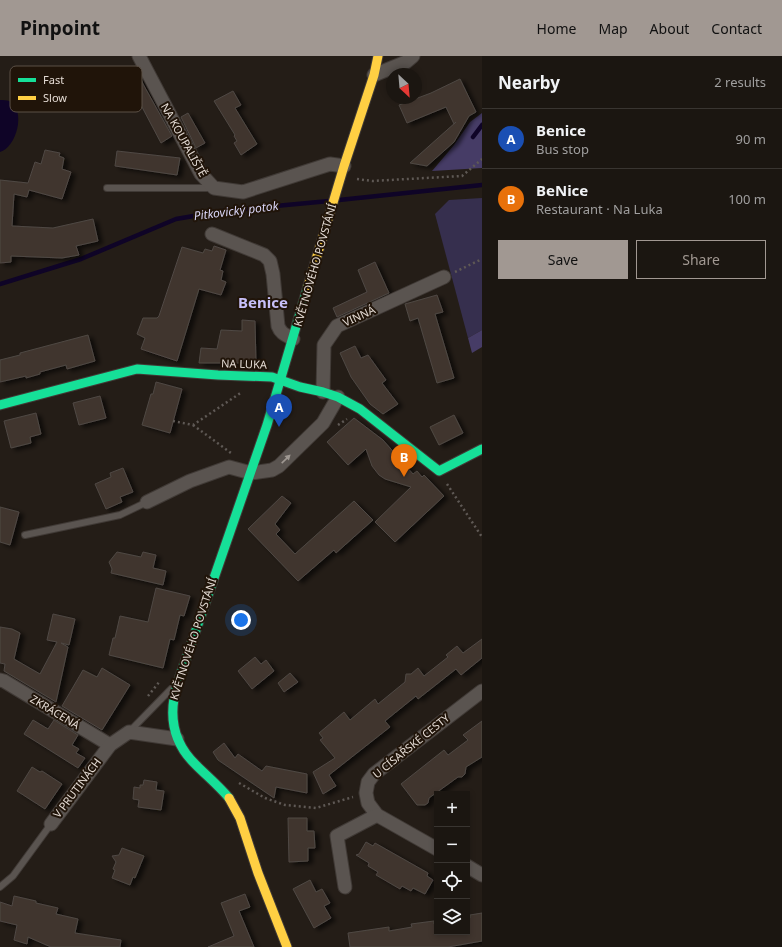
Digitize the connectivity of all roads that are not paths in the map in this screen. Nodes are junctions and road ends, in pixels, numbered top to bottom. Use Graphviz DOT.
graph roads {
  1 [pos="139,56"];
  2 [pos="378,56"];
  3 [pos="413,56"];
  4 [pos="374,75"];
  5 [pos="342,172"];
  6 [pos="107,188"];
  7 [pos="214,188"];
  8 [pos="212,234"];
  9 [pos="444,277"];
  10 [pos="293,339"];
  11 [pos="281,380"];
  12 [pos="323,392"];
  13 [pos="338,397"];
  14 [pos="0,405"];
  15 [pos="482,450"];
  16 [pos="251,473"];
  17 [pos="147,502"];
  18 [pos="25,535"];
  19 [pos="0,680"];
  20 [pos="178,682"];
  21 [pos="482,691"];
  22 [pos="129,732"];
  23 [pos="177,739"];
  24 [pos="110,745"];
  25 [pos="377,815"];
  26 [pos="50,824"];
  27 [pos="434,847"];
  28 [pos="470,868"];
  29 [pos="482,875"];
  30 [pos="0,887"];
  31 [pos="345,887"];
  32 [pos="287,947"];
  1 -- 7 [label="street, NA KOUPALIŠTĚ"];
  2 -- 4 [label="street, KVĚTNOVÉHO POVSTÁNÍ"];
  3 -- 4 [label="street"];
  4 -- 5 [label="street, KVĚTNOVÉHO POVSTÁNÍ"];
  5 -- 7 [label="street, NA KOUPALIŠTĚ"];
  5 -- 10 [label="street, KVĚTNOVÉHO POVSTÁNÍ"];
  6 -- 7 [label="lane"];
  8 -- 10 [label="street"];
  9 -- 12 [label="street, VINNÁ"];
  10 -- 11 [label="street, KVĚTNOVÉHO POVSTÁNÍ"];
  11 -- 12 [label="street, NA LUKA"];
  11 -- 14 [label="street, NA LUKA"];
  11 -- 16 [label="street, KVĚTNOVÉHO POVSTÁNÍ"];
  12 -- 13 [label="street, NA LUKA"];
  13 -- 15 [label="street, NA LUKA"];
  16 -- 13 [label="street, one-way"];
  16 -- 17 [label="street"];
  16 -- 20 [label="street, KVĚTNOVÉHO POVSTÁNÍ"];
  17 -- 18 [label="lane"];
  19 -- 24 [label="street, ZKRÁCENÁ"];
  20 -- 22 [label="lane"];
  20 -- 23 [label="street, KVĚTNOVÉHO POVSTÁNÍ"];
  21 -- 25 [label="street, U CÍSAŘSKÉ CESTY"];
  22 -- 23 [label="street"];
  22 -- 24 [label="street, V PRUTINÁCH"];
  23 -- 32 [label="street, KVĚTNOVÉHO POVSTÁNÍ"];
  24 -- 26 [label="street, V PRUTINÁCH"];
  25 -- 27 [label="street"];
  25 -- 31 [label="street"];
  26 -- 30 [label="lane, V PRUTINÁCH"];
  28 -- 29 [label="street"];
}
